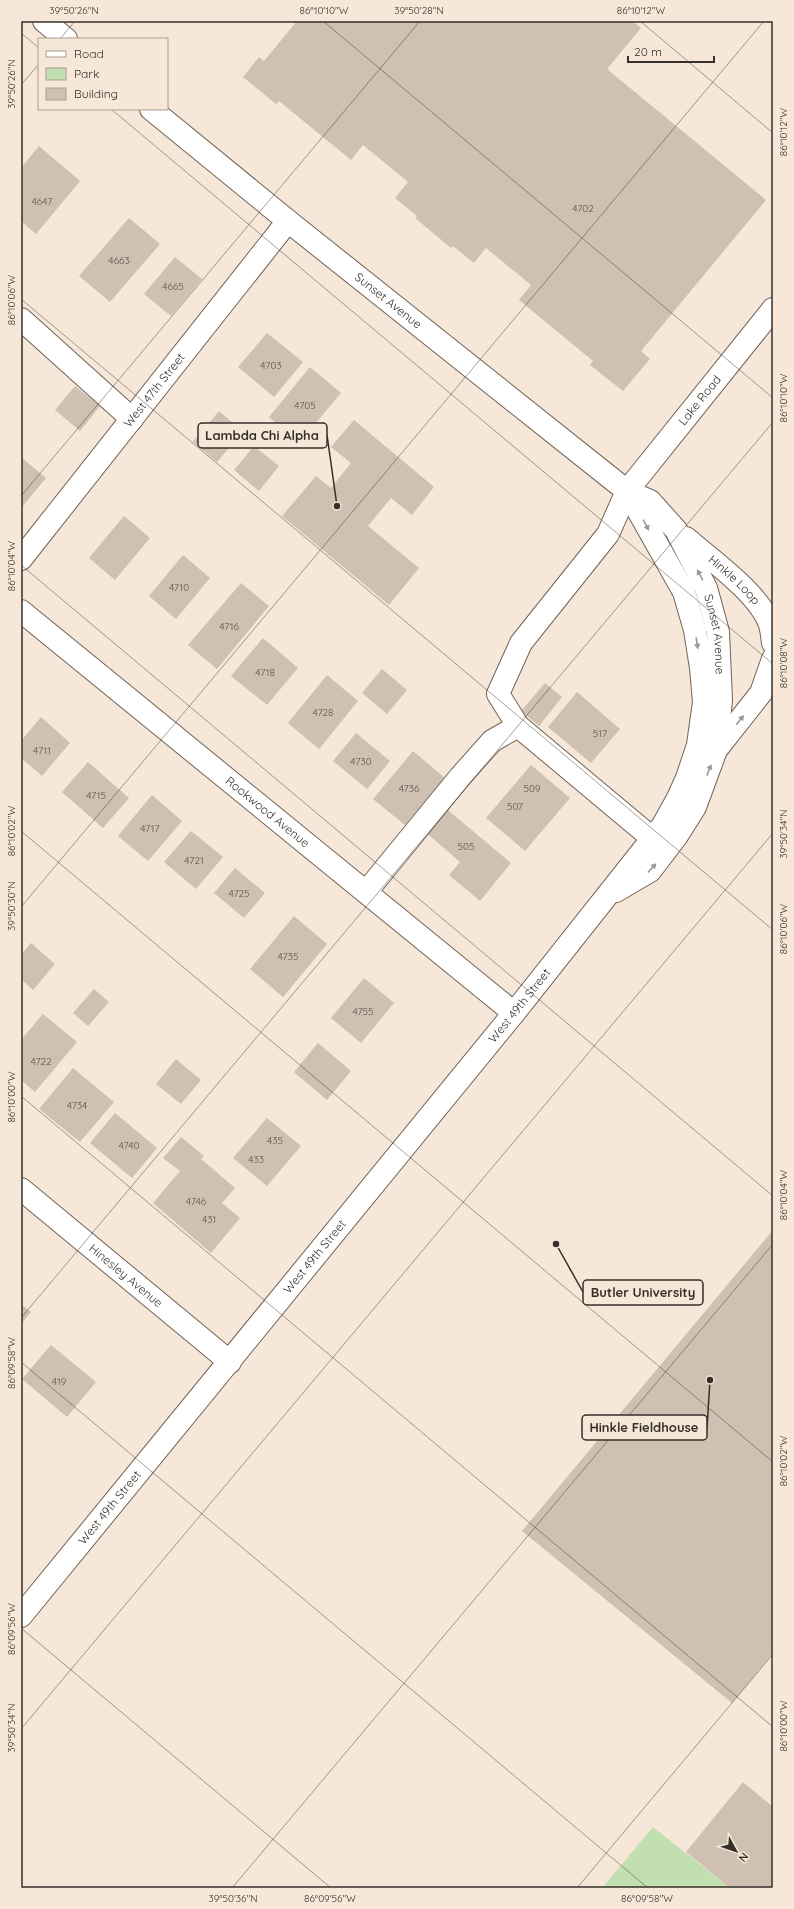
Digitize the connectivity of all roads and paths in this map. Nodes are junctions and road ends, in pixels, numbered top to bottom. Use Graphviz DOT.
graph roads {
  1 [pos="44,21"];
  2 [pos="65,38"];
  3 [pos="152,110"];
  4 [pos="288,221"];
  5 [pos="773,310"];
  6 [pos="21,319"];
  7 [pos="132,418"];
  8 [pos="627,491"];
  9 [pos="676,530"];
  10 [pos="21,559"];
  11 [pos="21,611"];
  12 [pos="773,643"];
  13 [pos="773,659"];
  14 [pos="518,726"];
  15 [pos="716,750"];
  16 [pos="687,802"];
  17 [pos="652,838"];
  18 [pos="366,892"];
  19 [pos="607,895"];
  20 [pos="514,1013"];
  21 [pos="21,1189"];
  22 [pos="230,1362"];
  23 [pos="21,1616"];
  1 -- 2 [label="street"];
  3 -- 4 [label="street, Sunset Avenue"];
  4 -- 7 [label="street, West 47th Street"];
  4 -- 8 [label="street, Sunset Avenue"];
  5 -- 8 [label="street, Lake Road"];
  6 -- 7 [label="street"];
  7 -- 10 [label="street, West 47th Street"];
  8 -- 9 [label="street, Sunset Avenue"];
  8 -- 14 [label="street, Lake Road"];
  8 -- 16 [label="street, Sunset Avenue, one-way"];
  9 -- 12 [label="street, Hinkle Loop"];
  15 -- 9 [label="street, Sunset Avenue, one-way"];
  11 -- 18 [label="street, Rookwood Avenue"];
  15 -- 13 [label="street, one-way"];
  14 -- 17 [label="street"];
  14 -- 18 [label="street"];
  16 -- 15 [label="street, Sunset Avenue, one-way"];
  16 -- 17 [label="street, West 49th Street"];
  19 -- 16 [label="street, West 49th Street, one-way"];
  17 -- 19 [label="street, West 49th Street"];
  18 -- 20 [label="street, Rookwood Avenue"];
  19 -- 20 [label="street, West 49th Street"];
  20 -- 22 [label="street, West 49th Street"];
  21 -- 22 [label="street, Hinesley Avenue"];
  22 -- 23 [label="street, West 49th Street"];
}
